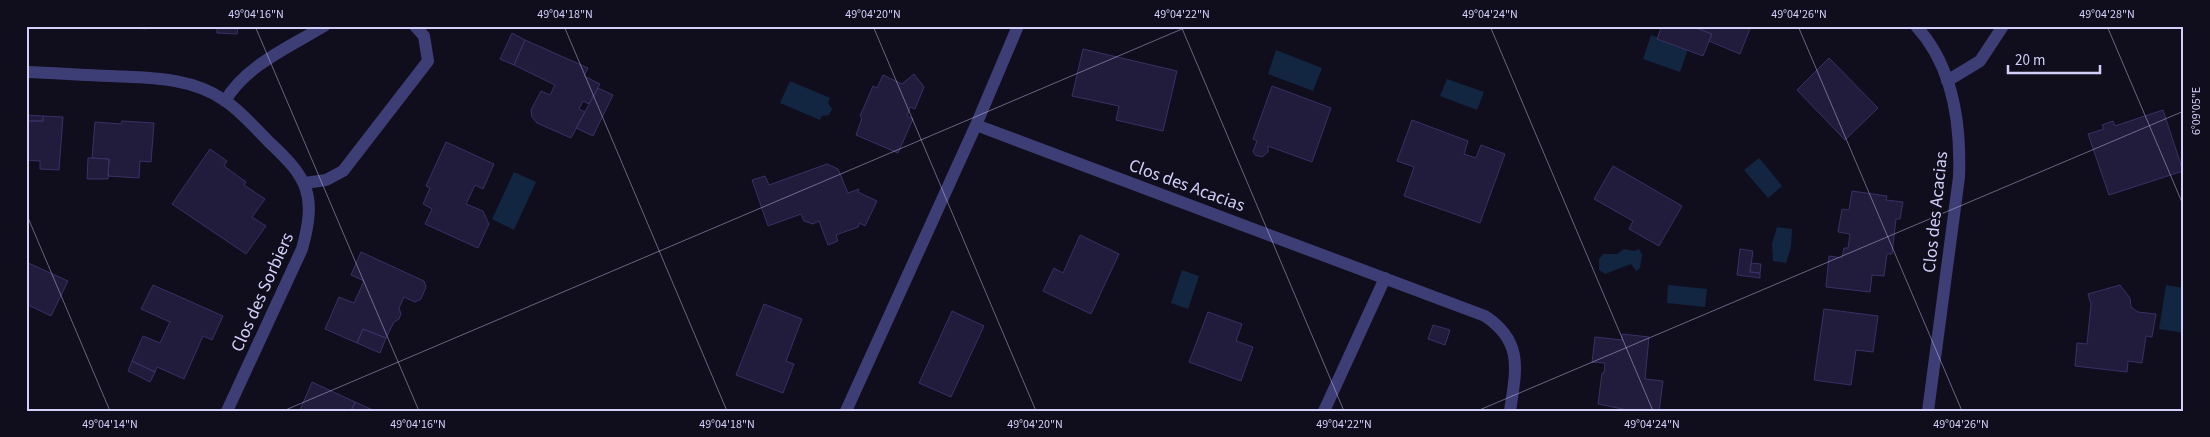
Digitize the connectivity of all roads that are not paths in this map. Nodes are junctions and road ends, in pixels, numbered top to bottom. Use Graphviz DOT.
graph roads {
  1 [pos="324,26"];
  2 [pos="415,26"];
  3 [pos="1018,26"];
  4 [pos="2003,26"];
  5 [pos="1922,28"];
  6 [pos="26,72"];
  7 [pos="1947,81"];
  8 [pos="225,101"];
  9 [pos="976,125"];
  10 [pos="305,182"];
  11 [pos="1385,278"];
  12 [pos="227,411"];
  13 [pos="846,411"];
  14 [pos="1324,411"];
  15 [pos="1510,411"];
  16 [pos="1928,411"];
  1 -- 8 [label="street"];
  2 -- 10 [label="street"];
  3 -- 9 [label="street"];
  4 -- 7 [label="street"];
  5 -- 7 [label="street, Clos des Acacias"];
  6 -- 8 [label="street, Clos des Sorbiers"];
  7 -- 16 [label="street, Clos des Acacias"];
  8 -- 10 [label="street, Clos des Sorbiers"];
  9 -- 11 [label="street, Clos des Acacias"];
  9 -- 13 [label="street"];
  10 -- 12 [label="street, Clos des Sorbiers"];
  11 -- 14 [label="street"];
  11 -- 15 [label="street, Clos des Acacias"];
}
